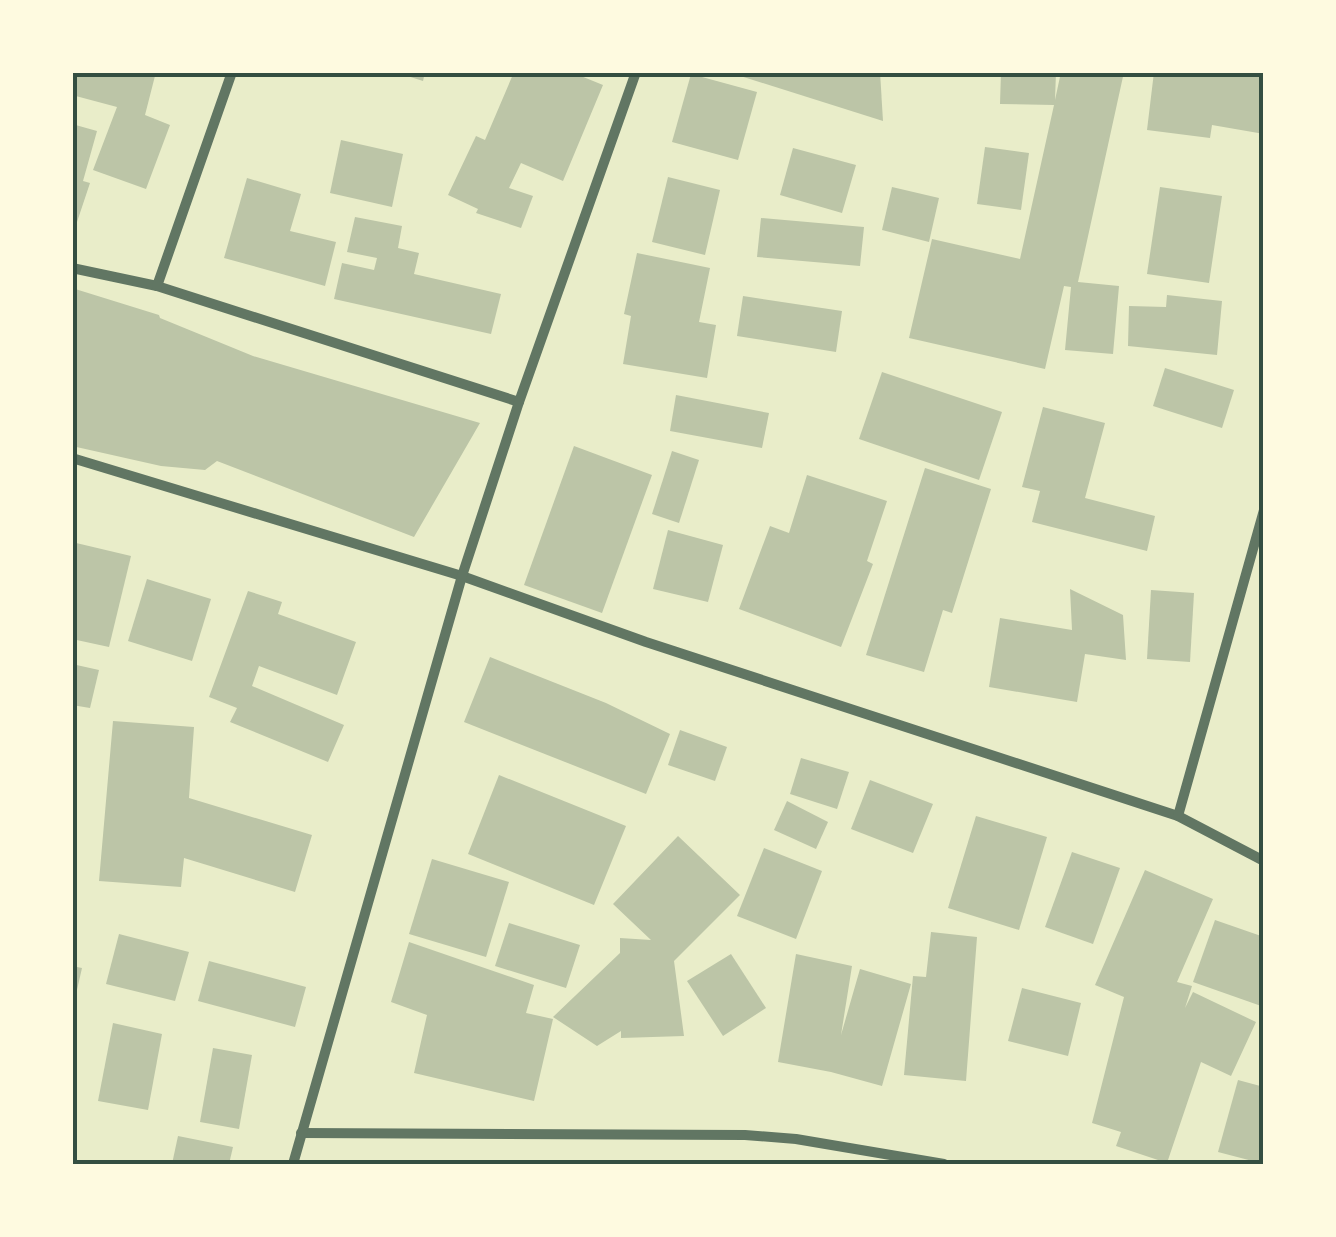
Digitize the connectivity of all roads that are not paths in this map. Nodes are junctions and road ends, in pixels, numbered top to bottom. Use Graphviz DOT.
graph roads {
  1 [pos="232,72"];
  2 [pos="636,72"];
  3 [pos="72,268"];
  4 [pos="157,286"];
  5 [pos="519,402"];
  6 [pos="72,458"];
  7 [pos="1264,510"];
  8 [pos="462,576"];
  9 [pos="1178,816"];
  10 [pos="1264,862"];
  11 [pos="302,1134"];
  12 [pos="294,1164"];
  13 [pos="944,1164"];
  1 -- 4 [label="street"];
  2 -- 5 [label="street"];
  3 -- 4 [label="street"];
  4 -- 5 [label="street"];
  5 -- 8 [label="street"];
  6 -- 8 [label="street"];
  7 -- 9 [label="street"];
  8 -- 9 [label="street"];
  8 -- 11 [label="street"];
  9 -- 10 [label="street"];
  11 -- 12 [label="street"];
  11 -- 13 [label="street"];
}
